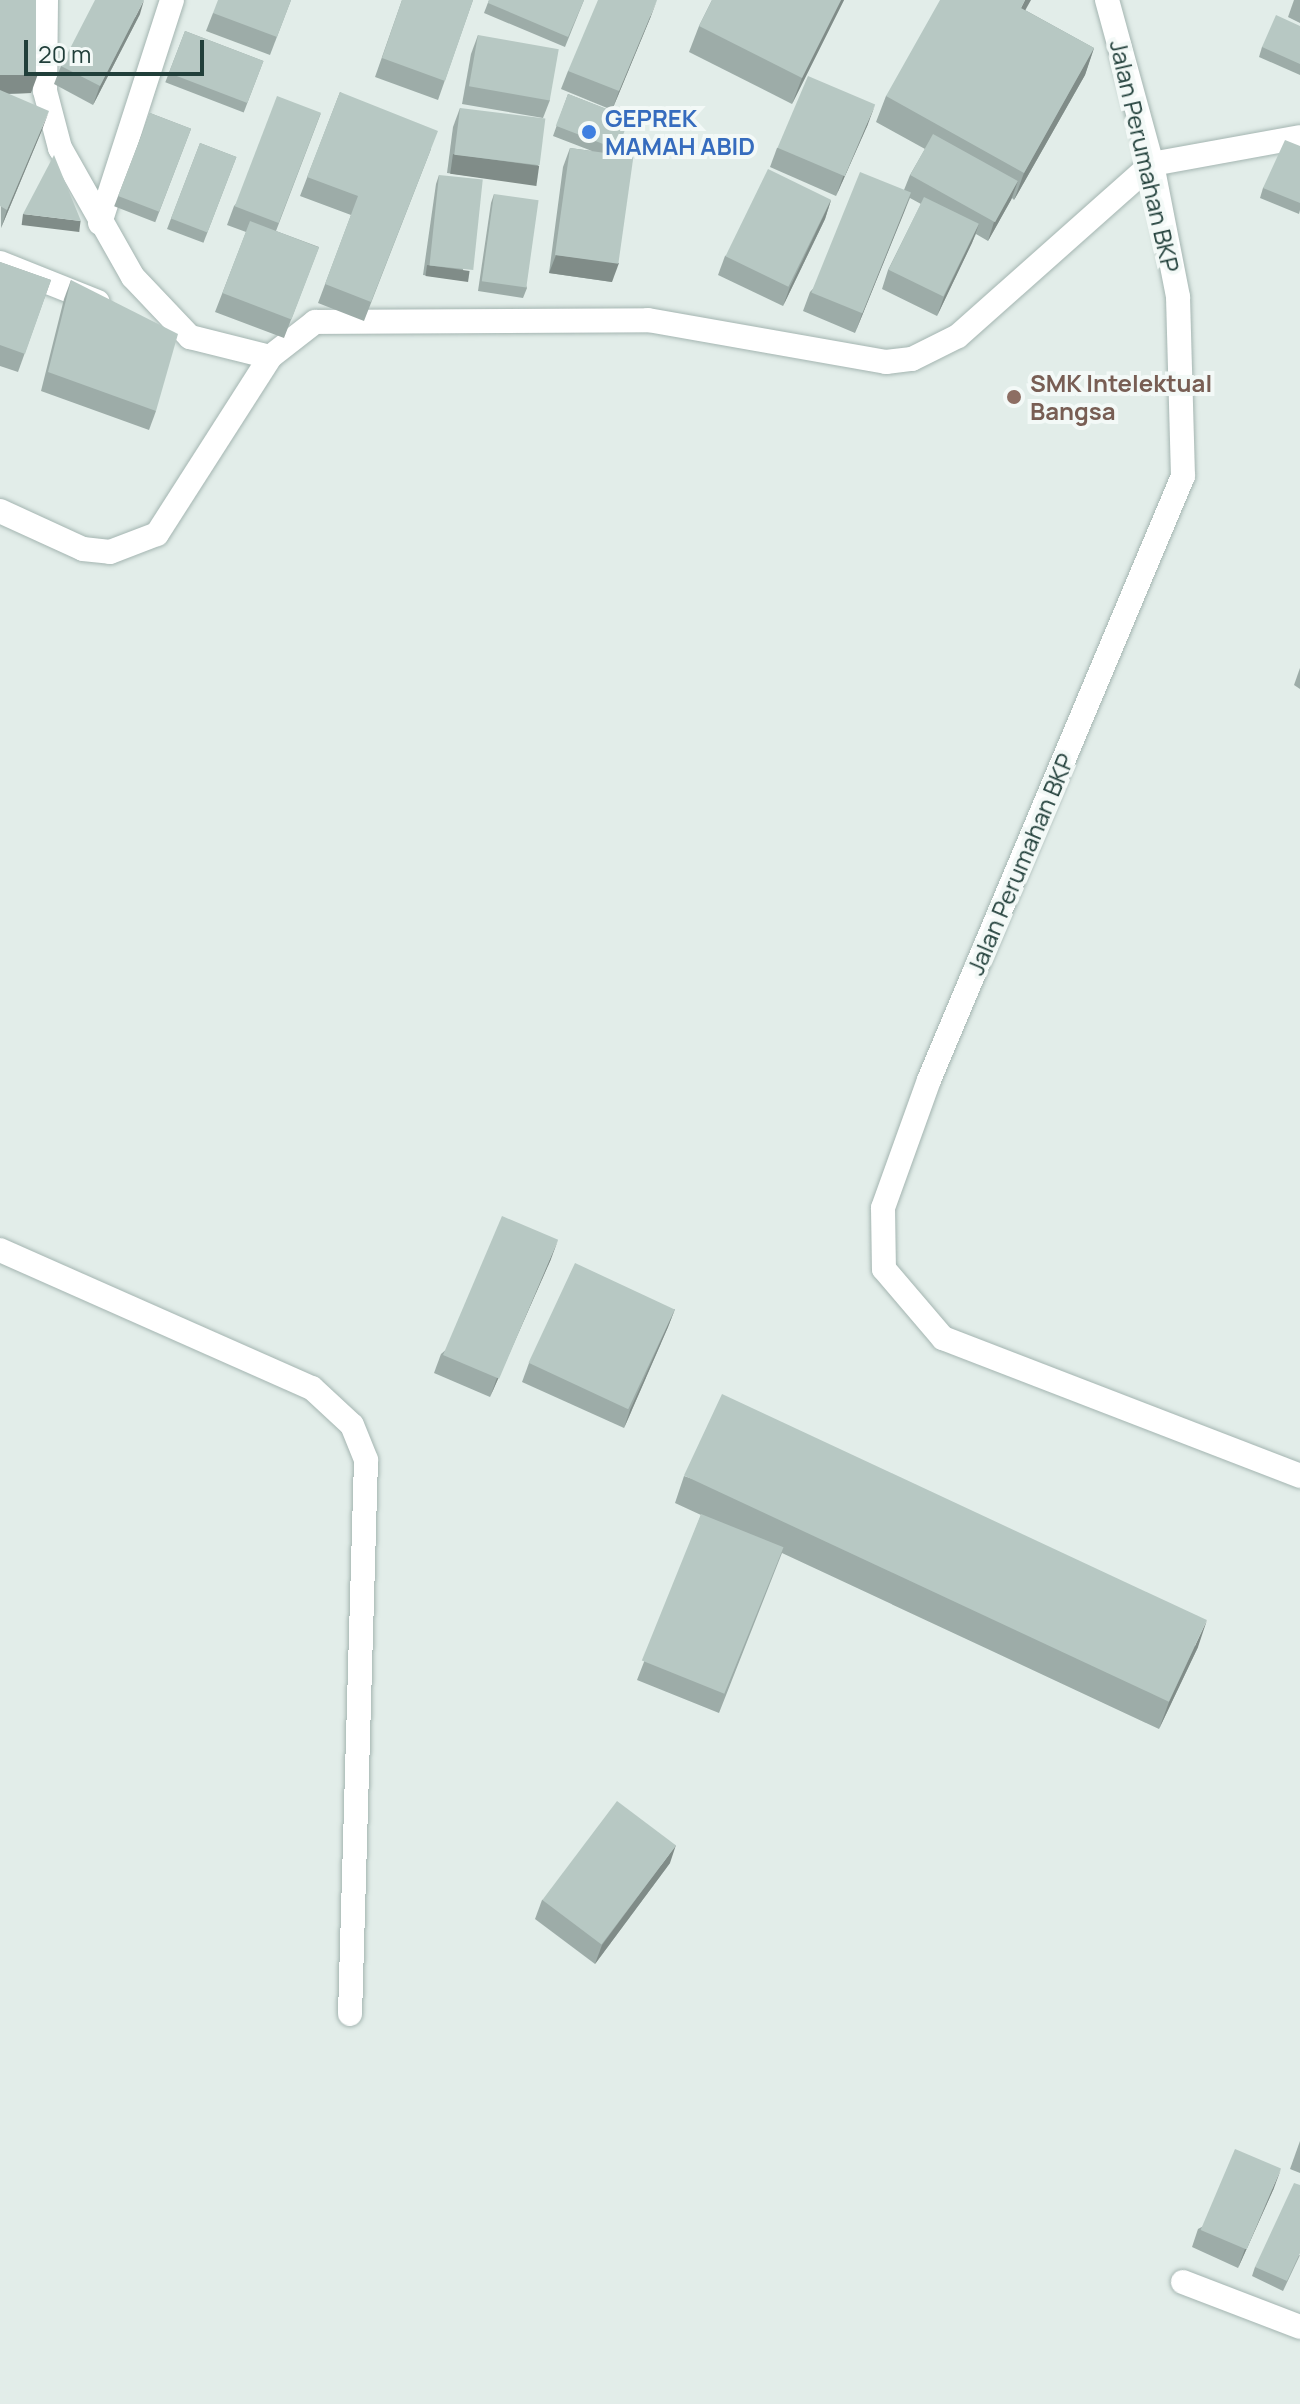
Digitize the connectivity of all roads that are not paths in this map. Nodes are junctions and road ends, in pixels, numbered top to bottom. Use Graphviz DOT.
graph roads {
  1 [pos="46,0"];
  2 [pos="172,0"];
  3 [pos="1107,0"];
  4 [pos="1300,137"];
  5 [pos="1152,164"];
  6 [pos="100,223"];
  7 [pos="0,263"];
  8 [pos="190,337"];
  9 [pos="270,357"];
  10 [pos="0,511"];
  11 [pos="0,1250"];
  12 [pos="1300,1476"];
  13 [pos="350,2014"];
  14 [pos="1183,2282"];
  15 [pos="1300,2327"];
  1 -- 6 [label="street"];
  2 -- 6 [label="street"];
  3 -- 5 [label="street, Jalan Perumahan BKP"];
  4 -- 5 [label="street"];
  5 -- 9 [label="street"];
  5 -- 12 [label="street, Jalan Perumahan BKP"];
  6 -- 8 [label="street"];
  7 -- 8 [label="street"];
  8 -- 9 [label="street"];
  9 -- 10 [label="street"];
  11 -- 13 [label="street"];
  14 -- 15 [label="street"];
}
